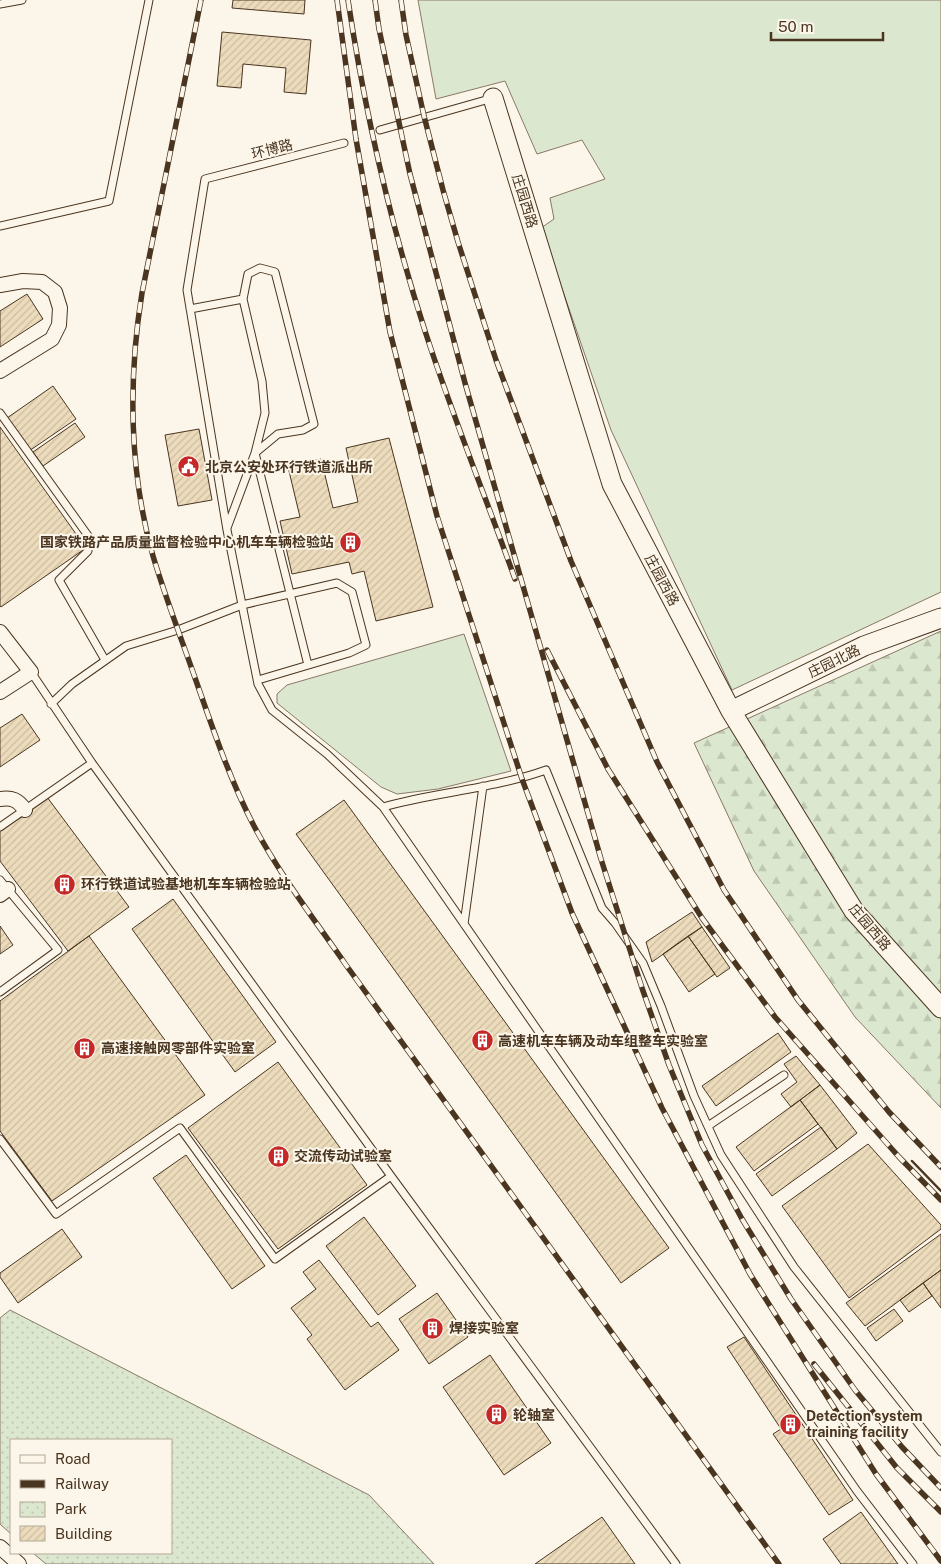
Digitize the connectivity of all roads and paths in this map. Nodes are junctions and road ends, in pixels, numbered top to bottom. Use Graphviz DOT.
graph roads {
  1 [pos="22,0"];
  2 [pos="150,0"];
  3 [pos="0,4"];
  4 [pos="493,98"];
  5 [pos="380,130"];
  6 [pos="344,143"];
  7 [pos="0,226"];
  8 [pos="0,286"];
  9 [pos="243,299"];
  10 [pos="190,309"];
  11 [pos="0,371"];
  12 [pos="0,413"];
  13 [pos="256,453"];
  14 [pos="227,530"];
  15 [pos="290,594"];
  16 [pos="242,605"];
  17 [pos="941,618"];
  18 [pos="0,632"];
  19 [pos="105,660"];
  20 [pos="308,665"];
  21 [pos="31,672"];
  22 [pos="258,680"];
  23 [pos="0,692"];
  24 [pos="52,704"];
  25 [pos="731,711"];
  26 [pos="92,763"];
  27 [pos="483,786"];
  28 [pos="0,799"];
  29 [pos="382,807"];
  30 [pos="25,810"];
  31 [pos="0,827"];
  32 [pos="3,888"];
  33 [pos="464,924"];
  34 [pos="0,992"];
  35 [pos="941,1008"];
  36 [pos="784,1075"];
  37 [pos="708,1126"];
  38 [pos="0,1139"];
  39 [pos="391,1176"];
  40 [pos="941,1452"];
  41 [pos="0,1547"];
  42 [pos="19,1564"];
  43 [pos="676,1564"];
  44 [pos="912,1564"];
  1 -- 3 [label="lane"];
  2 -- 7 [label="lane"];
  4 -- 5 [label="lane"];
  4 -- 25 [label="street, 庄园西路"];
  6 -- 10 [label="lane, 环博路"];
  8 -- 11 [label="street"];
  9 -- 10 [label="lane"];
  9 -- 13 [label="lane"];
  9 -- 13 [label="lane"];
  10 -- 14 [label="lane"];
  12 -- 19 [label="lane"];
  13 -- 14 [label="lane"];
  13 -- 15 [label="lane"];
  14 -- 16 [label="lane"];
  15 -- 16 [label="lane"];
  15 -- 20 [label="lane"];
  15 -- 20 [label="lane"];
  16 -- 19 [label="lane"];
  16 -- 22 [label="lane"];
  17 -- 25 [label="street, 庄园北路"];
  18 -- 21 [label="street"];
  19 -- 24 [label="lane"];
  20 -- 22 [label="lane"];
  21 -- 23 [label="street"];
  21 -- 24 [label="lane"];
  22 -- 29 [label="lane"];
  24 -- 26 [label="lane"];
  25 -- 35 [label="street, 庄园西路"];
  26 -- 30 [label="lane"];
  26 -- 39 [label="lane"];
  27 -- 29 [label="lane"];
  27 -- 33 [label="lane"];
  27 -- 37 [label="lane"];
  28 -- 30 [label="street"];
  29 -- 33 [label="lane"];
  30 -- 31 [label="lane"];
  32 -- 34 [label="lane"];
  33 -- 44 [label="lane"];
  36 -- 37 [label="lane"];
  37 -- 40 [label="lane"];
  38 -- 39 [label="lane"];
  39 -- 43 [label="lane"];
  41 -- 42 [label="street"];
}
